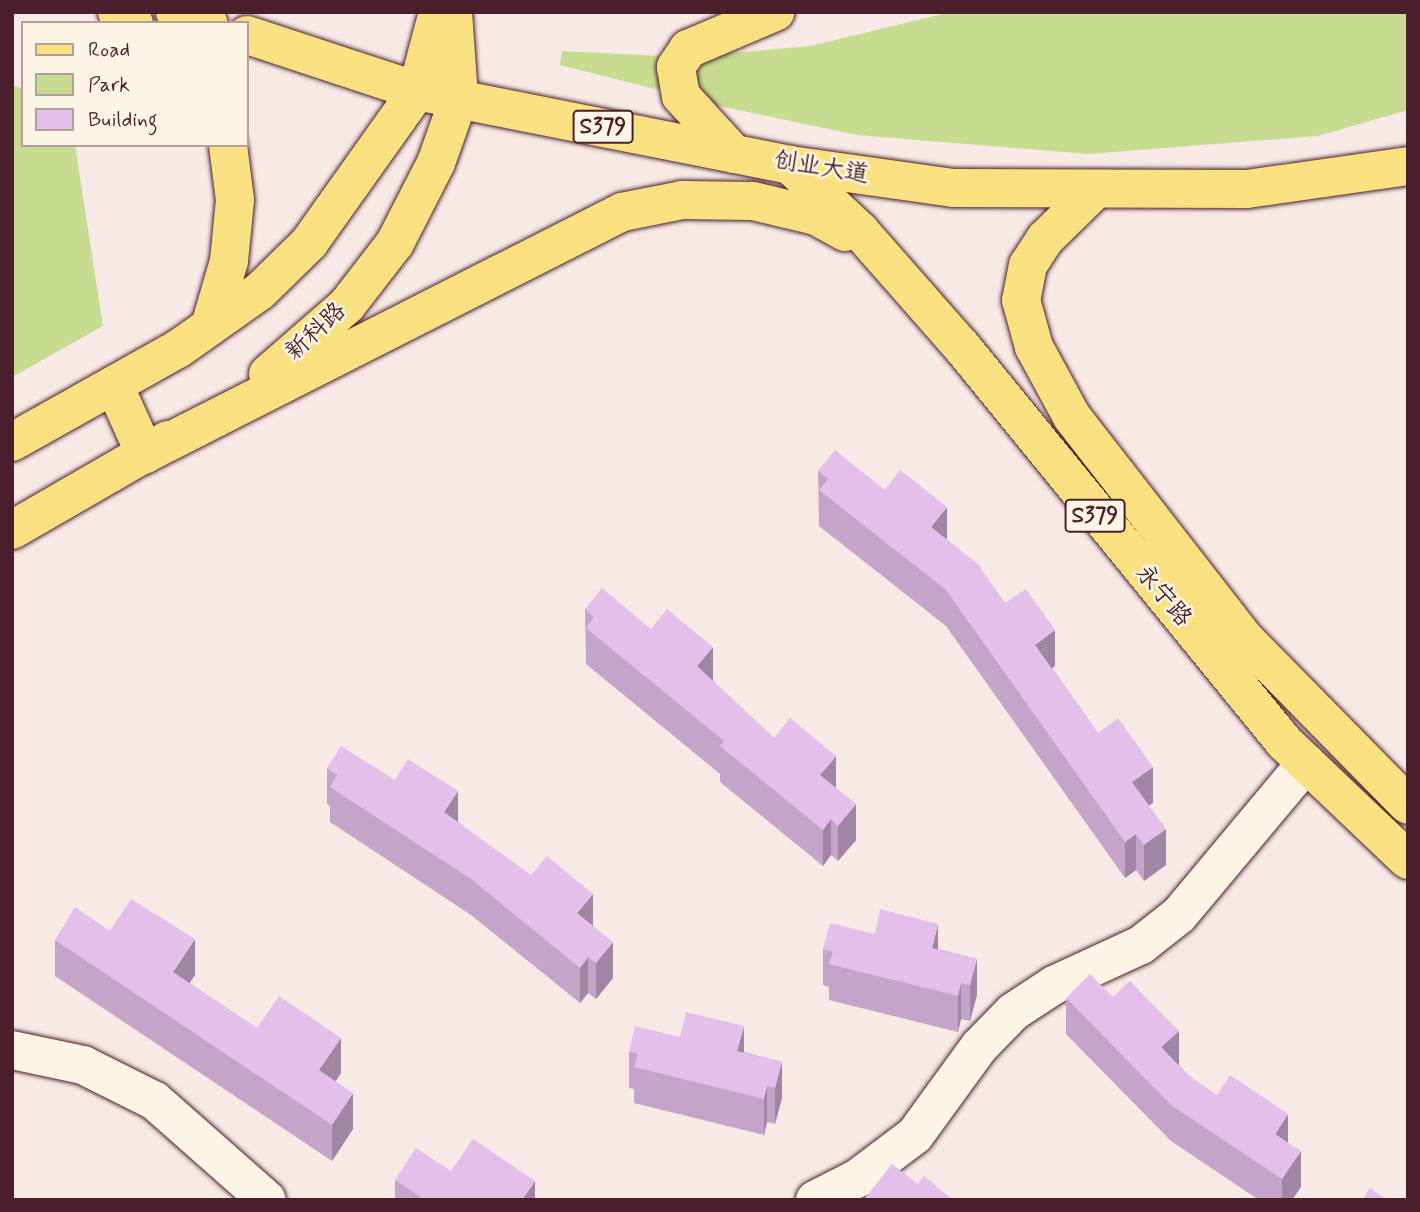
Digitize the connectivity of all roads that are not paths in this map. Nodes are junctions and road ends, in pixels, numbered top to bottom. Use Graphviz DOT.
graph roads {
  1 [pos="175,12"];
  2 [pos="438,12"];
  3 [pos="453,12"];
  4 [pos="775,12"];
  5 [pos="202,21"];
  6 [pos="248,35"];
  7 [pos="417,91"];
  8 [pos="459,98"];
  9 [pos="228,147"];
  10 [pos="734,154"];
  11 [pos="790,165"];
  12 [pos="1408,166"];
  13 [pos="1095,190"];
  14 [pos="887,262"];
  15 [pos="210,326"];
  16 [pos="114,385"];
  17 [pos="12,442"];
  18 [pos="145,454"];
  19 [pos="12,530"];
  20 [pos="1306,763"];
  21 [pos="1408,805"];
  22 [pos="1408,860"];
  23 [pos="12,1050"];
  24 [pos="267,1200"];
  25 [pos="815,1200"];
  1 -- 5 [label="main road"];
  2 -- 7 [label="main road"];
  3 -- 8 [label="main road, 新科路"];
  4 -- 10 [label="main road"];
  6 -- 7 [label="main road, 创业大道 / S379"];
  7 -- 8 [label="main road, 创业大道 / S379"];
  7 -- 15 [label="main road"];
  8 -- 10 [label="main road, 创业大道 / S379"];
  8 -- 18 [label="main road, 新科路"];
  9 -- 15 [label="main road"];
  10 -- 11 [label="main road, 创业大道 / S379"];
  11 -- 13 [label="main road, 创业大道 / S379"];
  11 -- 14 [label="main road, 永宁路 / S379"];
  12 -- 13 [label="main road, 创业大道 / S379"];
  13 -- 21 [label="main road, 永宁路 / S379"];
  14 -- 18 [label="main road"];
  14 -- 20 [label="main road, 永宁路 / S379"];
  15 -- 16 [label="main road"];
  16 -- 17 [label="main road"];
  16 -- 18 [label="main road"];
  18 -- 19 [label="main road, 新科路"];
  20 -- 22 [label="main road, 永宁路 / S379"];
  20 -- 25 [label="street"];
  23 -- 24 [label="street"];
}
